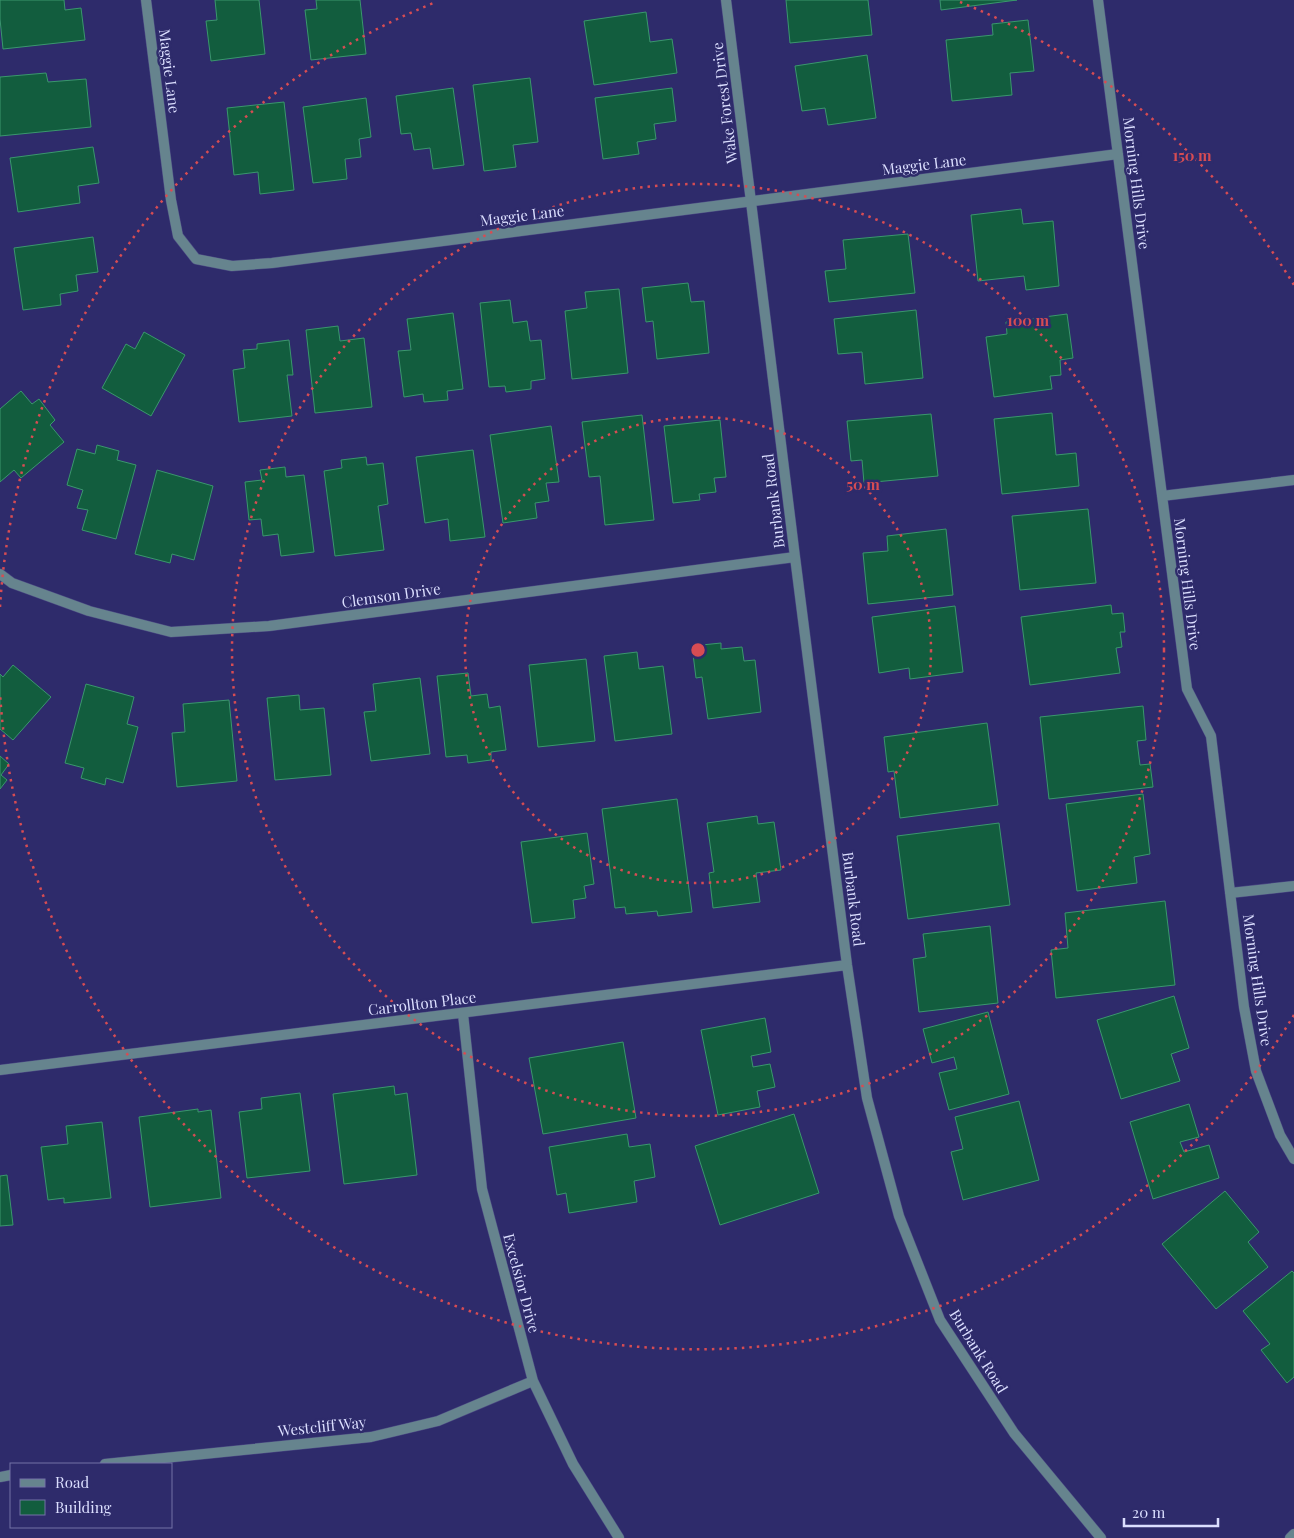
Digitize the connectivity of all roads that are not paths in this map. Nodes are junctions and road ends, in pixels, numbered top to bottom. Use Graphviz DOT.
graph roads {
  1 [pos="146,0"];
  2 [pos="726,0"];
  3 [pos="1098,0"];
  4 [pos="1118,154"];
  5 [pos="751,202"];
  6 [pos="1294,480"];
  7 [pos="1162,496"];
  8 [pos="795,557"];
  9 [pos="0,574"];
  10 [pos="1294,886"];
  11 [pos="1230,893"];
  12 [pos="847,965"];
  13 [pos="463,1014"];
  14 [pos="0,1070"];
  15 [pos="1294,1159"];
  16 [pos="533,1381"];
  17 [pos="115,1463"];
  18 [pos="1294,1534"];
  19 [pos="619,1538"];
  20 [pos="1101,1538"];
  21 [pos="1290,1538"];
  1 -- 5 [label="street, Maggie Lane"];
  2 -- 5 [label="street, Wake Forest Drive"];
  3 -- 4 [label="street, Morning Hills Drive"];
  4 -- 5 [label="street, Maggie Lane"];
  4 -- 7 [label="street, Morning Hills Drive"];
  5 -- 8 [label="street, Burbank Road"];
  6 -- 7 [label="street"];
  7 -- 11 [label="street, Morning Hills Drive"];
  8 -- 9 [label="street, Clemson Drive"];
  8 -- 12 [label="street, Burbank Road"];
  10 -- 11 [label="street"];
  11 -- 15 [label="street, Morning Hills Drive"];
  12 -- 13 [label="street, Carrollton Place"];
  12 -- 20 [label="street, Burbank Road"];
  13 -- 14 [label="street, Carrollton Place"];
  13 -- 16 [label="street, Excelsior Drive"];
  16 -- 17 [label="street, Westcliff Way"];
  16 -- 19 [label="street, Excelsior Drive"];
  18 -- 21 [label="street"];
}
